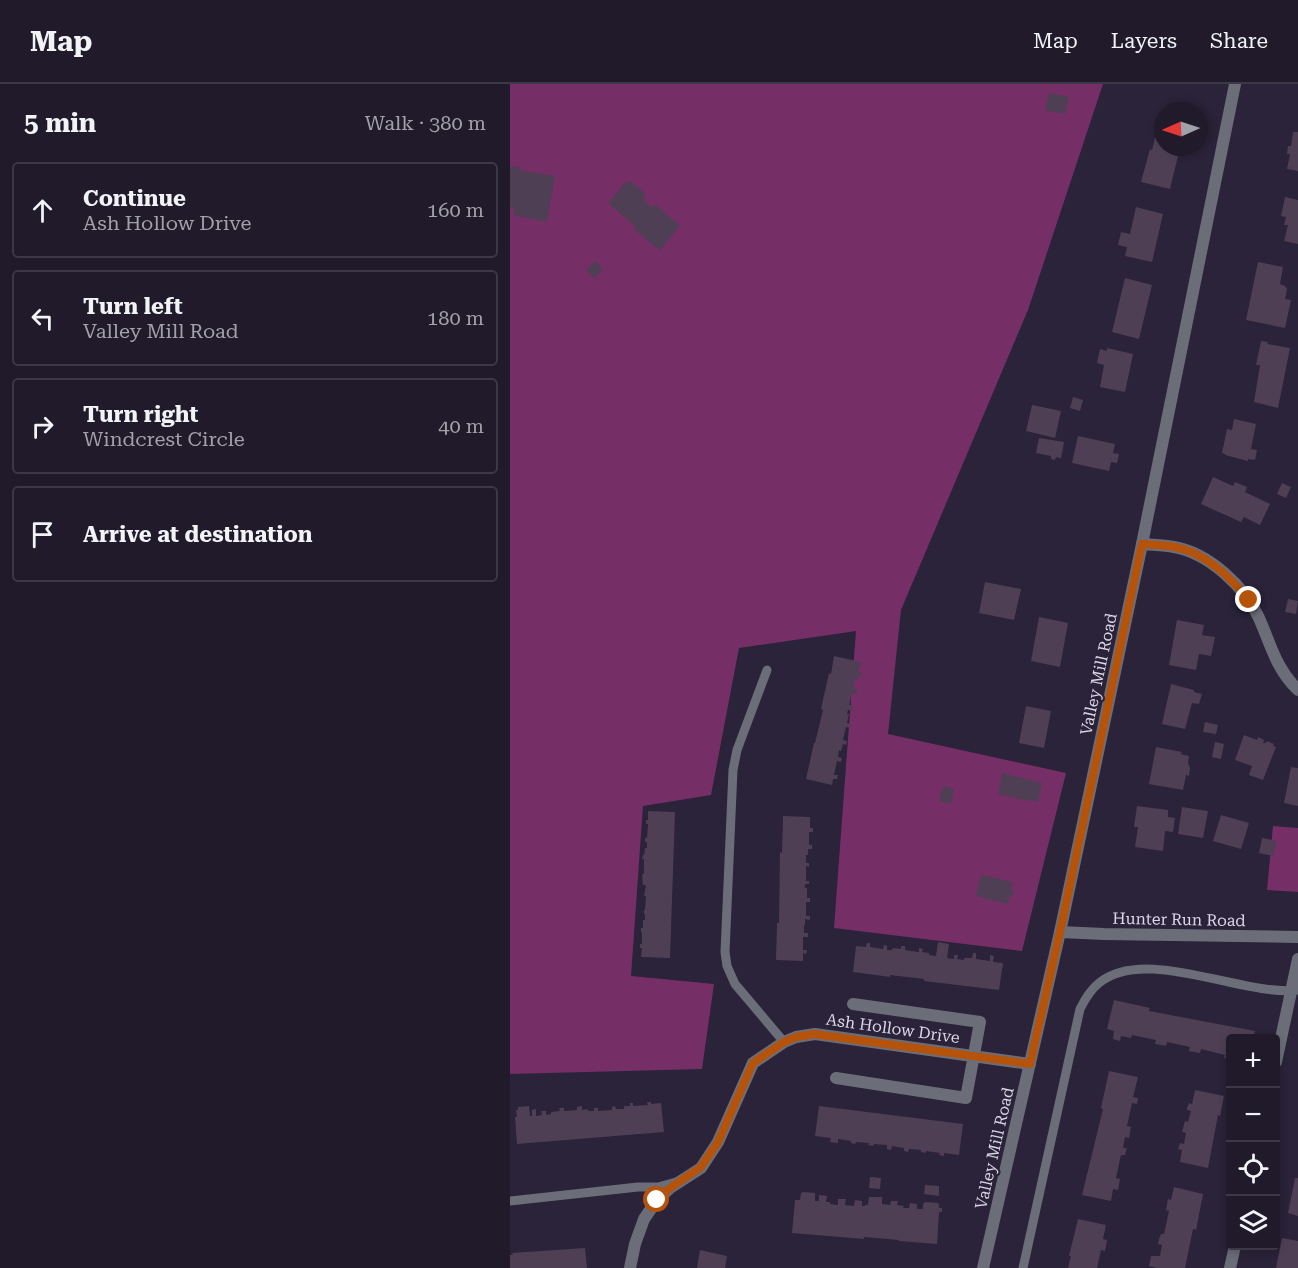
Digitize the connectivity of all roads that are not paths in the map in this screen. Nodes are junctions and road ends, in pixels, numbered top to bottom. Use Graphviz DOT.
graph roads {
  1 [pos="1235,84"];
  2 [pos="1142,544"];
  3 [pos="767,670"];
  4 [pos="1298,690"];
  5 [pos="1060,932"];
  6 [pos="1298,937"];
  7 [pos="1298,959"];
  8 [pos="1295,990"];
  9 [pos="853,1004"];
  10 [pos="784,1042"];
  11 [pos="1280,1044"];
  12 [pos="975,1056"];
  13 [pos="1030,1064"];
  14 [pos="836,1078"];
  15 [pos="681,1180"];
  16 [pos="510,1201"];
  17 [pos="1234,1250"];
  18 [pos="630,1268"];
  19 [pos="982,1268"];
  20 [pos="1023,1268"];
  21 [pos="1230,1268"];
  1 -- 2 [label="street, Valley Mill Road"];
  2 -- 4 [label="street"];
  2 -- 5 [label="street, Valley Mill Road"];
  3 -- 10 [label="lane"];
  5 -- 6 [label="street, Hunter Run Road"];
  5 -- 13 [label="street, Valley Mill Road"];
  7 -- 8 [label="street"];
  8 -- 11 [label="street"];
  8 -- 20 [label="lane"];
  9 -- 12 [label="street"];
  10 -- 12 [label="street, Ash Hollow Drive"];
  10 -- 15 [label="street, Ash Hollow Drive"];
  12 -- 13 [label="street, Ash Hollow Drive"];
  12 -- 14 [label="street"];
  13 -- 19 [label="street, Valley Mill Road"];
  15 -- 16 [label="lane"];
  15 -- 18 [label="street, Ash Hollow Drive"];
  17 -- 21 [label="street"];
}
